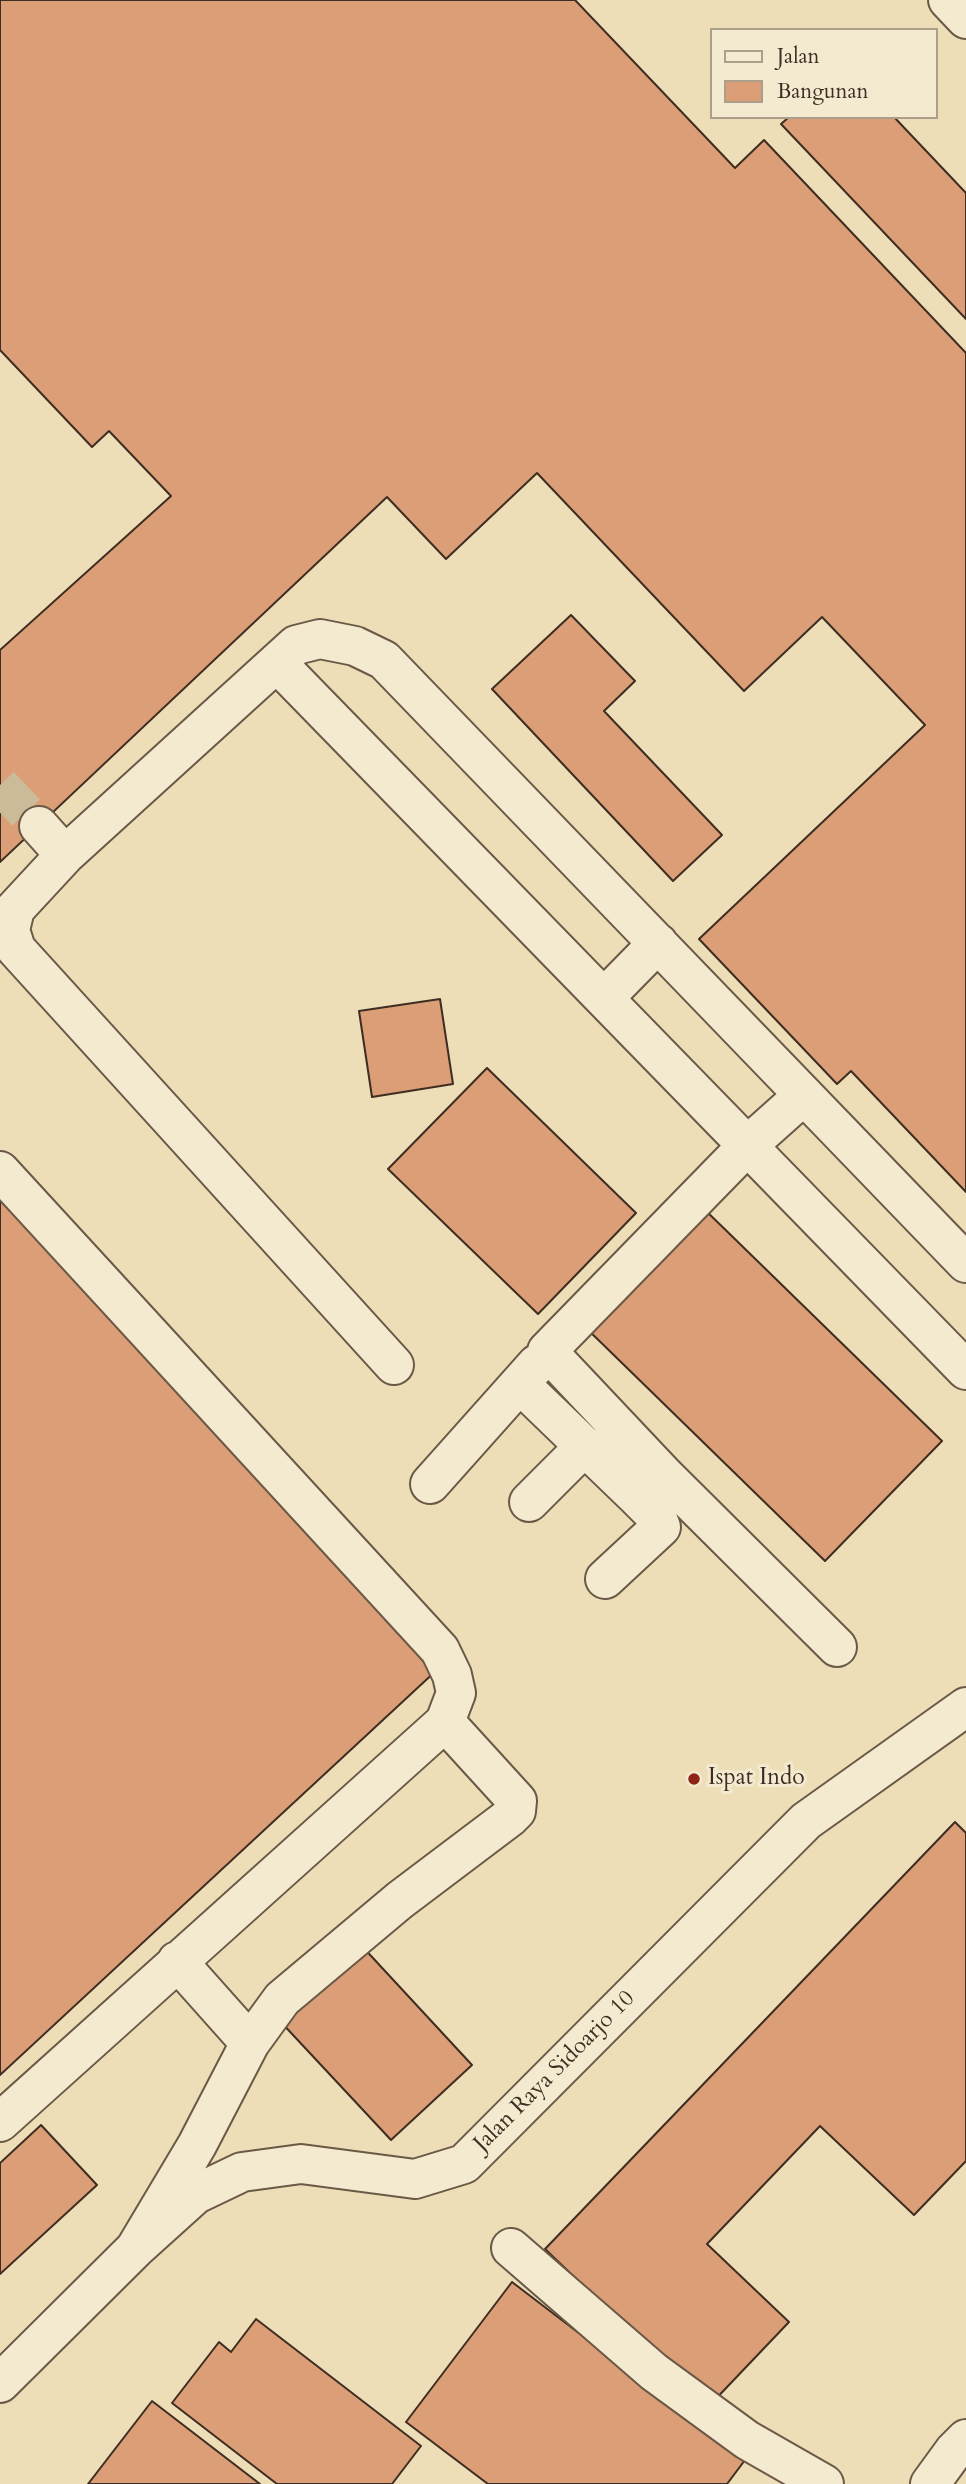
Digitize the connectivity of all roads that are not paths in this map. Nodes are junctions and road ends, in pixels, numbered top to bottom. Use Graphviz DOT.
graph roads {
  1 [pos="948,0"];
  2 [pos="966,19"];
  3 [pos="277,663"];
  4 [pos="38,826"];
  5 [pos="65,855"];
  6 [pos="658,943"];
  7 [pos="604,999"];
  8 [pos="804,1095"];
  9 [pos="747,1146"];
  10 [pos="0,1171"];
  11 [pos="966,1263"];
  12 [pos="547,1351"];
  13 [pos="394,1365"];
  14 [pos="966,1370"];
  15 [pos="520,1384"];
  16 [pos="585,1446"];
  17 [pos="430,1484"];
  18 [pos="650,1486"];
  19 [pos="529,1502"];
  20 [pos="605,1578"];
  21 [pos="837,1647"];
  22 [pos="966,1707"];
  23 [pos="445,1722"];
  24 [pos="177,1961"];
  25 [pos="250,2043"];
  26 [pos="0,2122"];
  27 [pos="511,2248"];
  28 [pos="135,2249"];
  29 [pos="0,2384"];
  30 [pos="966,2439"];
  31 [pos="824,2484"];
  32 [pos="930,2484"];
  1 -- 2 [label="street"];
  3 -- 5 [label="street"];
  3 -- 6 [label="street"];
  3 -- 7 [label="street"];
  4 -- 5 [label="street"];
  5 -- 13 [label="street"];
  6 -- 7 [label="street"];
  6 -- 8 [label="street"];
  7 -- 9 [label="street"];
  8 -- 9 [label="street"];
  8 -- 11 [label="street"];
  9 -- 12 [label="street"];
  9 -- 14 [label="street"];
  10 -- 23 [label="street"];
  12 -- 15 [label="street"];
  12 -- 18 [label="street"];
  15 -- 16 [label="street"];
  15 -- 17 [label="street"];
  16 -- 18 [label="street"];
  16 -- 19 [label="street"];
  18 -- 20 [label="street"];
  18 -- 21 [label="street"];
  22 -- 28 [label="street, Jalan Raya Sidoarjo 10"];
  23 -- 24 [label="street"];
  23 -- 25 [label="street"];
  24 -- 25 [label="street"];
  24 -- 26 [label="street"];
  25 -- 28 [label="street"];
  27 -- 31 [label="street"];
  28 -- 29 [label="street, Jalan Raya Sidoarjo 10"];
  30 -- 32 [label="street"];
}
